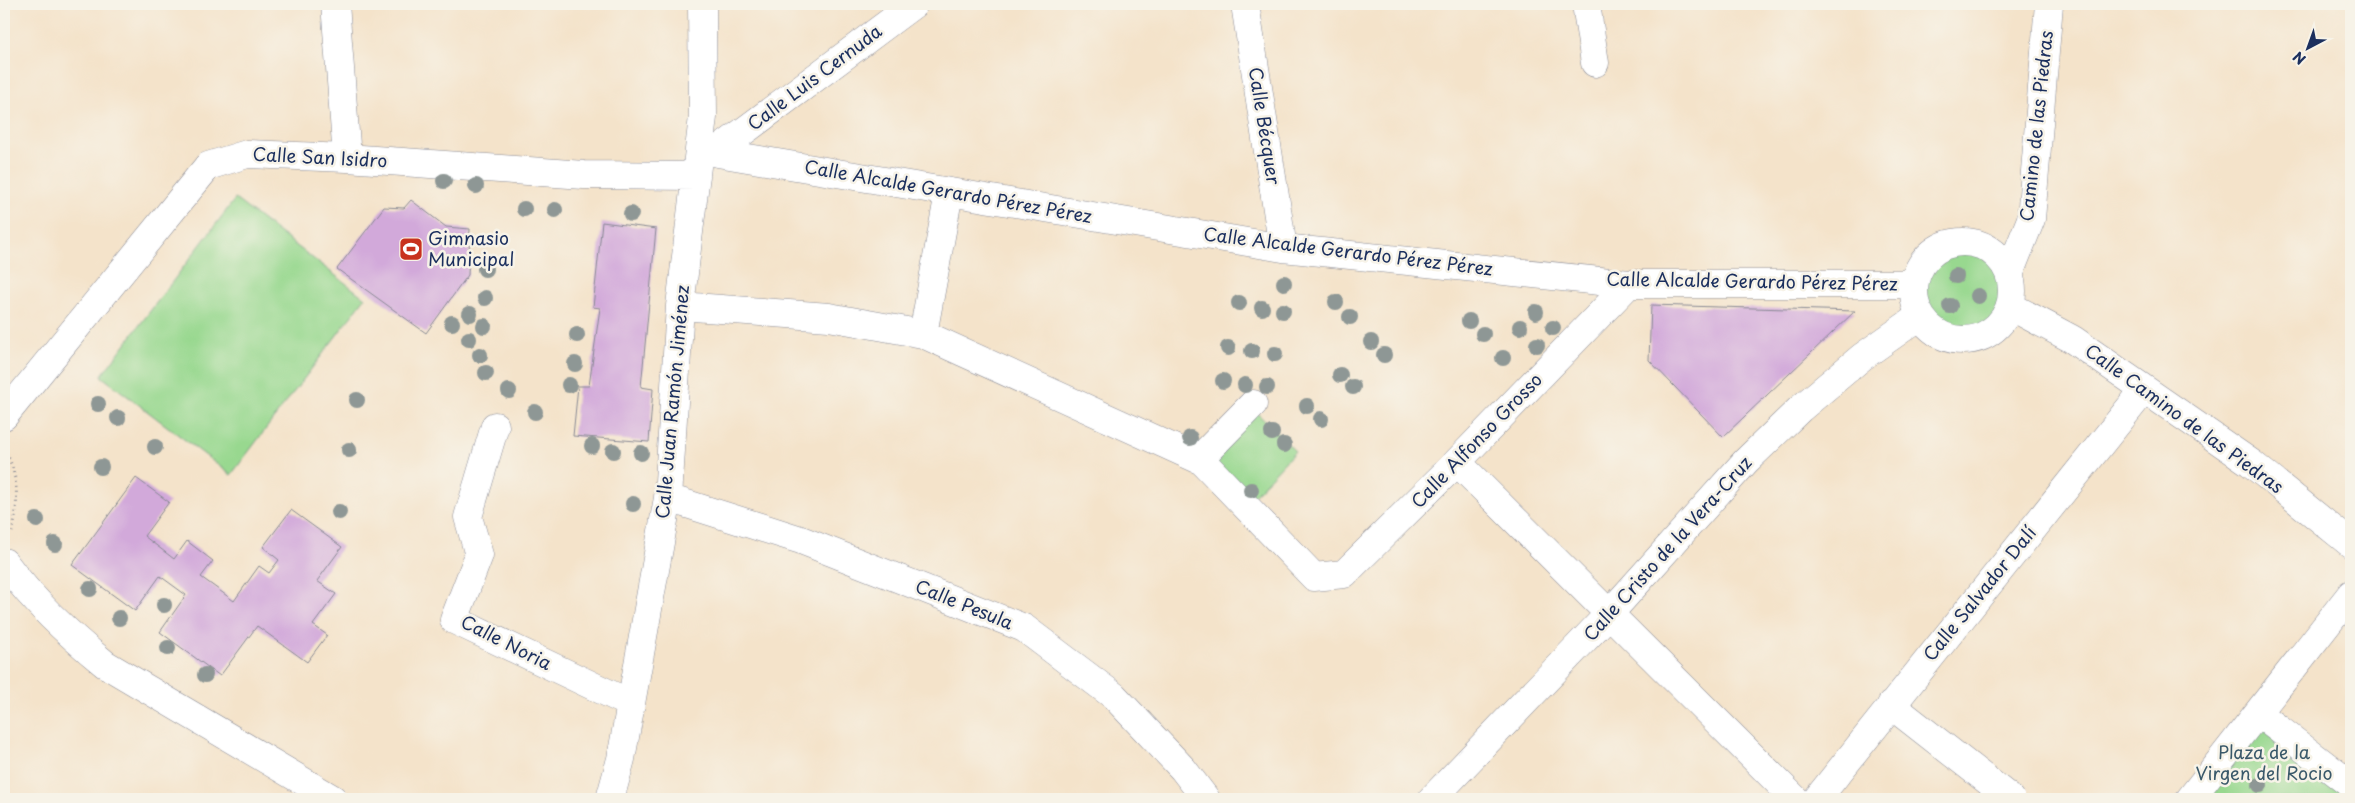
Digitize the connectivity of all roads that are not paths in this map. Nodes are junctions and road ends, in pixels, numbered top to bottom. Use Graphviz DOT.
graph roads {
  1 [pos="335,4"];
  2 [pos="702,4"];
  3 [pos="914,4"];
  4 [pos="1245,4"];
  5 [pos="1586,4"];
  6 [pos="2049,4"];
  7 [pos="1595,63"];
  8 [pos="347,158"];
  9 [pos="704,159"];
  10 [pos="949,193"];
  11 [pos="1283,248"];
  12 [pos="2009,274"];
  13 [pos="1629,284"];
  14 [pos="1913,284"];
  15 [pos="680,306"];
  16 [pos="2010,306"];
  17 [pos="1920,316"];
  18 [pos="923,334"];
  19 [pos="2144,390"];
  20 [pos="1253,404"];
  21 [pos="4,416"];
  22 [pos="495,426"];
  23 [pos="1199,459"];
  24 [pos="1457,462"];
  25 [pos="668,498"];
  26 [pos="2351,544"];
  27 [pos="7,550"];
  28 [pos="2351,594"];
  29 [pos="1609,614"];
  30 [pos="631,704"];
  31 [pos="1891,705"];
  32 [pos="2258,713"];
  33 [pos="2351,785"];
  34 [pos="333,799"];
  35 [pos="610,799"];
  36 [pos="1206,799"];
  37 [pos="1432,799"];
  38 [pos="1794,799"];
  39 [pos="1817,799"];
  40 [pos="2011,799"];
  41 [pos="2190,799"];
  1 -- 8 [label="street"];
  2 -- 9 [label="street, Calle Juan Ramón Jiménez"];
  3 -- 9 [label="street, Calle Luis Cernuda"];
  4 -- 11 [label="street, Calle Bécquer"];
  5 -- 7 [label="street"];
  6 -- 12 [label="street, Camino de las Piedras"];
  8 -- 9 [label="street, Calle San Isidro"];
  8 -- 21 [label="street, Calle San Isidro"];
  9 -- 10 [label="street, Calle Alcalde Gerardo Pérez Pérez"];
  9 -- 15 [label="street, Calle Juan Ramón Jiménez"];
  10 -- 11 [label="street, Calle Alcalde Gerardo Pérez Pérez"];
  10 -- 18 [label="street"];
  11 -- 13 [label="street, Calle Alcalde Gerardo Pérez Pérez"];
  12 -- 14 [label="street"];
  12 -- 16 [label="street"];
  13 -- 14 [label="street, Calle Alcalde Gerardo Pérez Pérez"];
  13 -- 24 [label="street, Calle Alfonso Grosso"];
  14 -- 17 [label="street"];
  15 -- 18 [label="street"];
  15 -- 25 [label="street, Calle Juan Ramón Jiménez"];
  16 -- 17 [label="street"];
  16 -- 19 [label="street, Calle Camino de las Piedras"];
  17 -- 29 [label="street, Calle Cristo de la Vera-Cruz"];
  18 -- 23 [label="street"];
  19 -- 26 [label="street, Calle Camino de las Piedras"];
  19 -- 31 [label="street, Calle Salvador Dalí"];
  20 -- 23 [label="street"];
  22 -- 30 [label="street, Calle Noria"];
  23 -- 24 [label="street, Calle Alfonso Grosso"];
  24 -- 29 [label="street"];
  25 -- 30 [label="street, Calle Juan Ramón Jiménez"];
  25 -- 36 [label="street, Calle Pesula"];
  27 -- 34 [label="street"];
  28 -- 32 [label="street"];
  29 -- 37 [label="street, Calle Cristo de la Vera-Cruz"];
  29 -- 38 [label="street"];
  30 -- 35 [label="street, Calle Juan Ramón Jiménez"];
  31 -- 39 [label="street, Calle Salvador Dalí"];
  31 -- 40 [label="street"];
  32 -- 33 [label="street"];
  32 -- 41 [label="street"];
}
